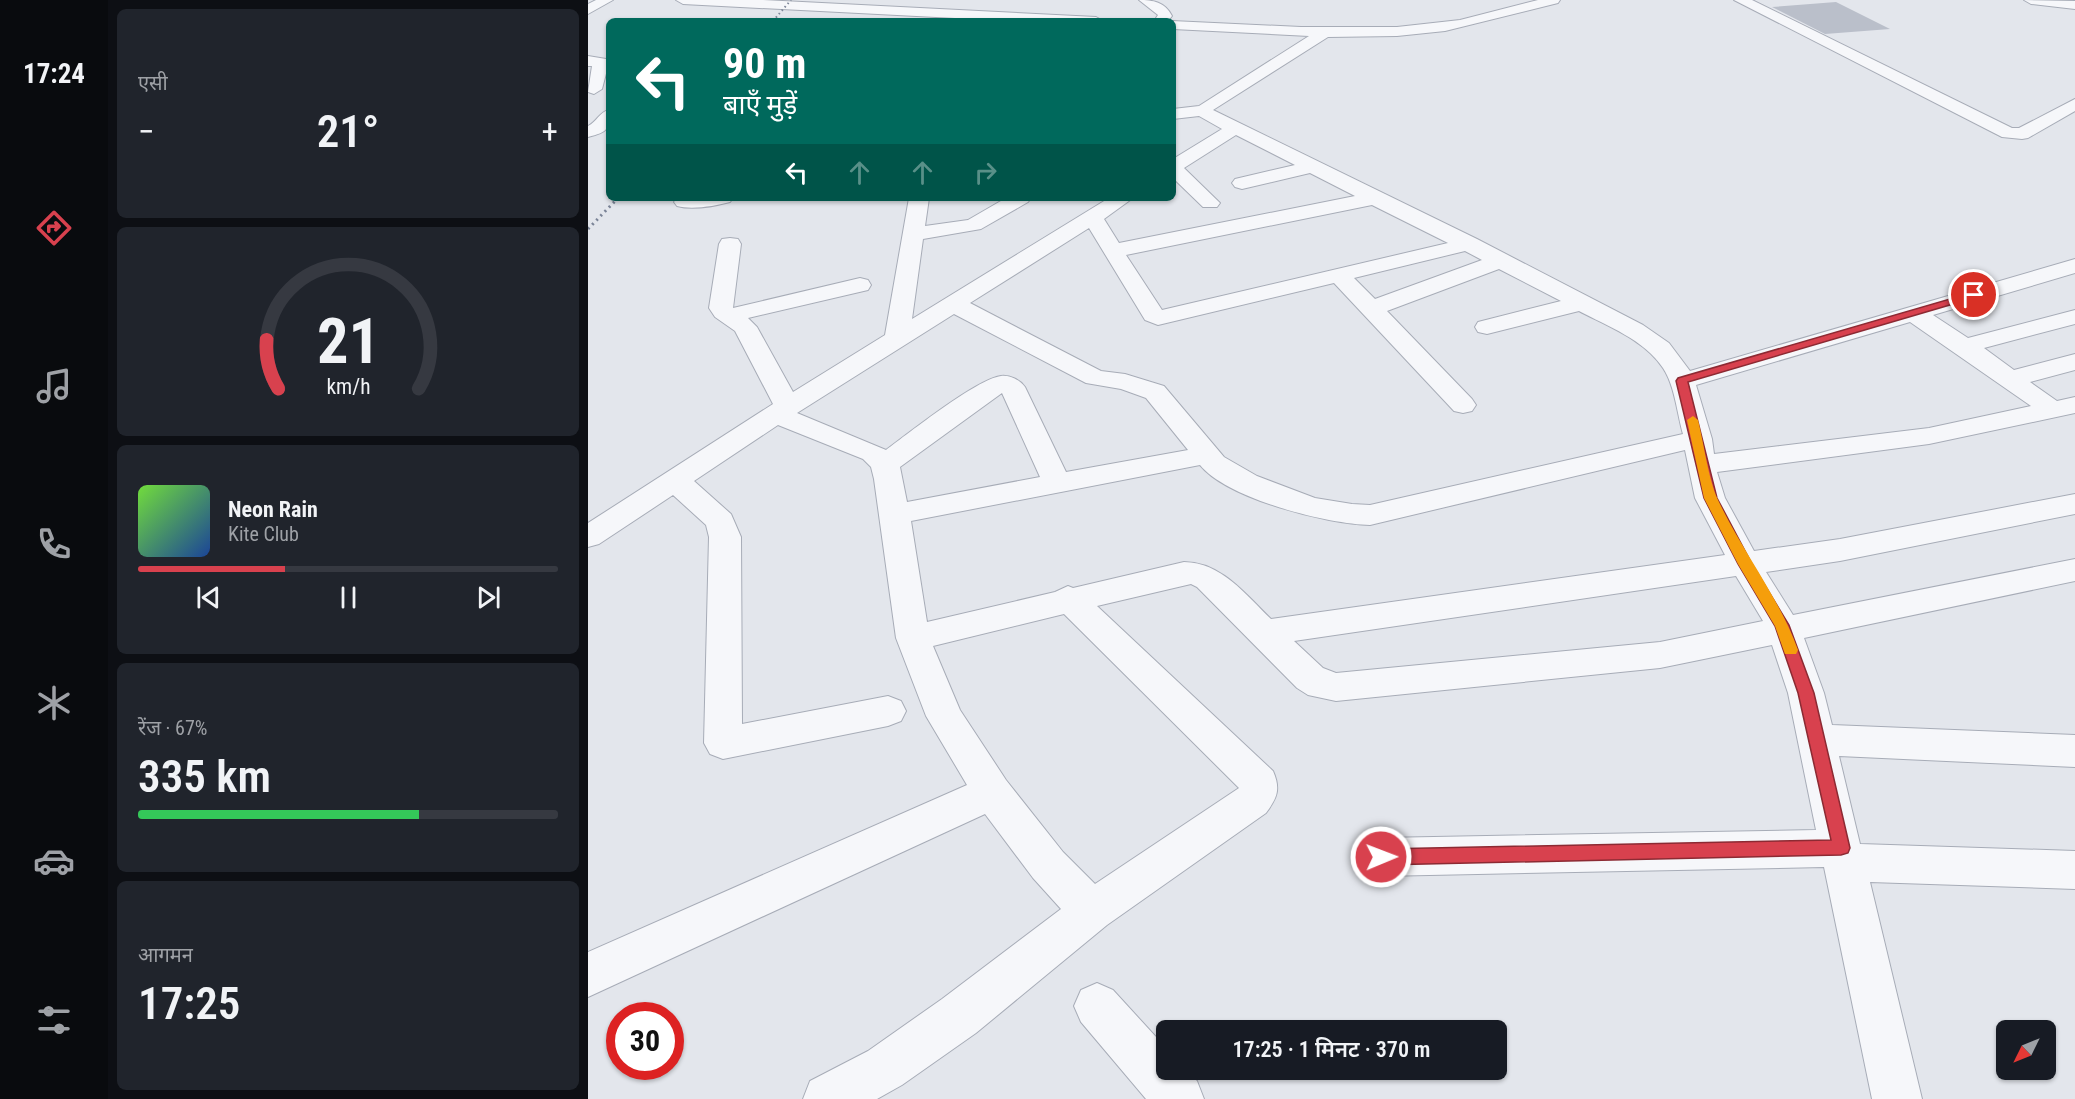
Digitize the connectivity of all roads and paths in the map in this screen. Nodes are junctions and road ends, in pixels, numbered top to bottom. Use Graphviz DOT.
graph roads {
  1 [pos="606,0"];
  2 [pos="683,0"];
  3 [pos="1014,0"];
  4 [pos="1146,0"];
  5 [pos="1552,0"];
  6 [pos="1741,0"];
  7 [pos="2031,0"];
  8 [pos="2075,5"];
  9 [pos="588,10"];
  10 [pos="992,16"];
  11 [pos="958,18"];
  12 [pos="1012,18"];
  13 [pos="1163,18"];
  14 [pos="1176,25"];
  15 [pos="1327,31"];
  16 [pos="588,61"];
  17 [pos="597,89"];
  18 [pos="2075,104"];
  19 [pos="1204,110"];
  20 [pos="1176,114"];
  21 [pos="606,119"];
  22 [pos="1234,129"];
  23 [pos="588,132"];
  24 [pos="1176,166"];
  25 [pos="1312,166"];
  26 [pos="1176,171"];
  27 [pos="1242,183"];
  28 [pos="1376,198"];
  29 [pos="694,201"];
  30 [pos="920,201"];
  31 [pos="1016,201"];
  32 [pos="1118,201"];
  33 [pos="684,202"];
  34 [pos="1210,203"];
  35 [pos="1092,217"];
  36 [pos="914,234"];
  37 [pos="730,244"];
  38 [pos="1469,244"];
  39 [pos="1113,251"];
  40 [pos="1501,261"];
  41 [pos="2075,266"];
  42 [pos="1340,276"];
  43 [pos="860,285"];
  44 [pos="1582,303"];
  45 [pos="953,304"];
  46 [pos="1371,309"];
  47 [pos="1913,313"];
  48 [pos="728,316"];
  49 [pos="2075,317"];
  50 [pos="1487,327"];
  51 [pos="2027,331"];
  52 [pos="897,339"];
  53 [pos="1964,346"];
  54 [pos="2075,361"];
  55 [pos="2010,379"];
  56 [pos="1682,381"];
  57 [pos="1462,405"];
  58 [pos="2064,407"];
  59 [pos="782,410"];
  60 [pos="1700,452"];
  61 [pos="1207,455"];
  62 [pos="885,464"];
  63 [pos="676,481"];
  64 [pos="1057,483"];
  65 [pos="2075,504"];
  66 [pos="894,514"];
  67 [pos="588,537"];
  68 [pos="1745,564"];
  69 [pos="2071,576"];
  70 [pos="1068,598"];
  71 [pos="1783,629"];
  72 [pos="1264,633"];
  73 [pos="913,638"];
  74 [pos="888,711"];
  75 [pos="1817,740"];
  76 [pos="2075,751"];
  77 [pos="992,792"];
  78 [pos="1843,855"];
  79 [pos="1381,857"];
  80 [pos="2075,870"];
  81 [pos="1092,911"];
  82 [pos="588,975"];
  83 [pos="1097,1006"];
  84 [pos="828,1099"];
  85 [pos="1179,1099"];
  86 [pos="1897,1099"];
  1 -- 9 [label="street"];
  2 -- 11 [label="street"];
  3 -- 10 [label="street"];
  4 -- 13 [label="street"];
  5 -- 15 [label="street"];
  6 -- 18 [label="street"];
  7 -- 8 [label="street"];
  10 -- 11 [label="street"];
  10 -- 12 [label="street"];
  14 -- 15 [label="street"];
  15 -- 19 [label="street"];
  16 -- 17 [label="street"];
  19 -- 20 [label="street"];
  19 -- 22 [label="street"];
  21 -- 23 [label="street"];
  22 -- 24 [label="street"];
  22 -- 25 [label="street"];
  25 -- 27 [label="street"];
  25 -- 28 [label="street"];
  26 -- 34 [label="street"];
  28 -- 38 [label="street"];
  28 -- 39 [label="street"];
  29 -- 33 [label="street"];
  30 -- 36 [label="street"];
  31 -- 36 [label="street"];
  32 -- 35 [label="street"];
  35 -- 39 [label="street"];
  35 -- 45 [label="street"];
  36 -- 52 [label="street"];
  37 -- 48 [label="street"];
  38 -- 40 [label="street"];
  38 -- 42 [label="street"];
  39 -- 42 [label="street"];
  40 -- 44 [label="street"];
  40 -- 46 [label="street"];
  41 -- 47 [label="street"];
  42 -- 46 [label="street"];
  43 -- 48 [label="street"];
  44 -- 50 [label="street"];
  44 -- 56 [label="street"];
  45 -- 52 [label="street"];
  45 -- 61 [label="street"];
  46 -- 57 [label="street"];
  47 -- 53 [label="street"];
  47 -- 56 [label="street"];
  48 -- 59 [label="street"];
  49 -- 51 [label="street"];
  51 -- 53 [label="street"];
  51 -- 54 [label="street"];
  52 -- 59 [label="street"];
  53 -- 55 [label="street"];
  54 -- 55 [label="street"];
  55 -- 58 [label="street"];
  56 -- 60 [label="street"];
  58 -- 60 [label="street"];
  59 -- 62 [label="street"];
  59 -- 63 [label="street"];
  60 -- 61 [label="street"];
  60 -- 68 [label="street"];
  61 -- 64 [label="street"];
  62 -- 64 [label="street"];
  62 -- 66 [label="street"];
  63 -- 67 [label="street"];
  63 -- 74 [label="street"];
  64 -- 66 [label="street"];
  65 -- 68 [label="street"];
  66 -- 73 [label="street"];
  68 -- 71 [label="street"];
  68 -- 72 [label="street"];
  69 -- 71 [label="street"];
  70 -- 72 [label="street"];
  70 -- 73 [label="street"];
  70 -- 81 [label="street"];
  71 -- 72 [label="street"];
  71 -- 75 [label="street"];
  73 -- 77 [label="street"];
  75 -- 76 [label="street"];
  75 -- 78 [label="street"];
  77 -- 81 [label="street"];
  77 -- 82 [label="street"];
  78 -- 79 [label="street"];
  78 -- 80 [label="street"];
  78 -- 86 [label="street"];
  81 -- 84 [label="street"];
  83 -- 85 [label="street"];
}
